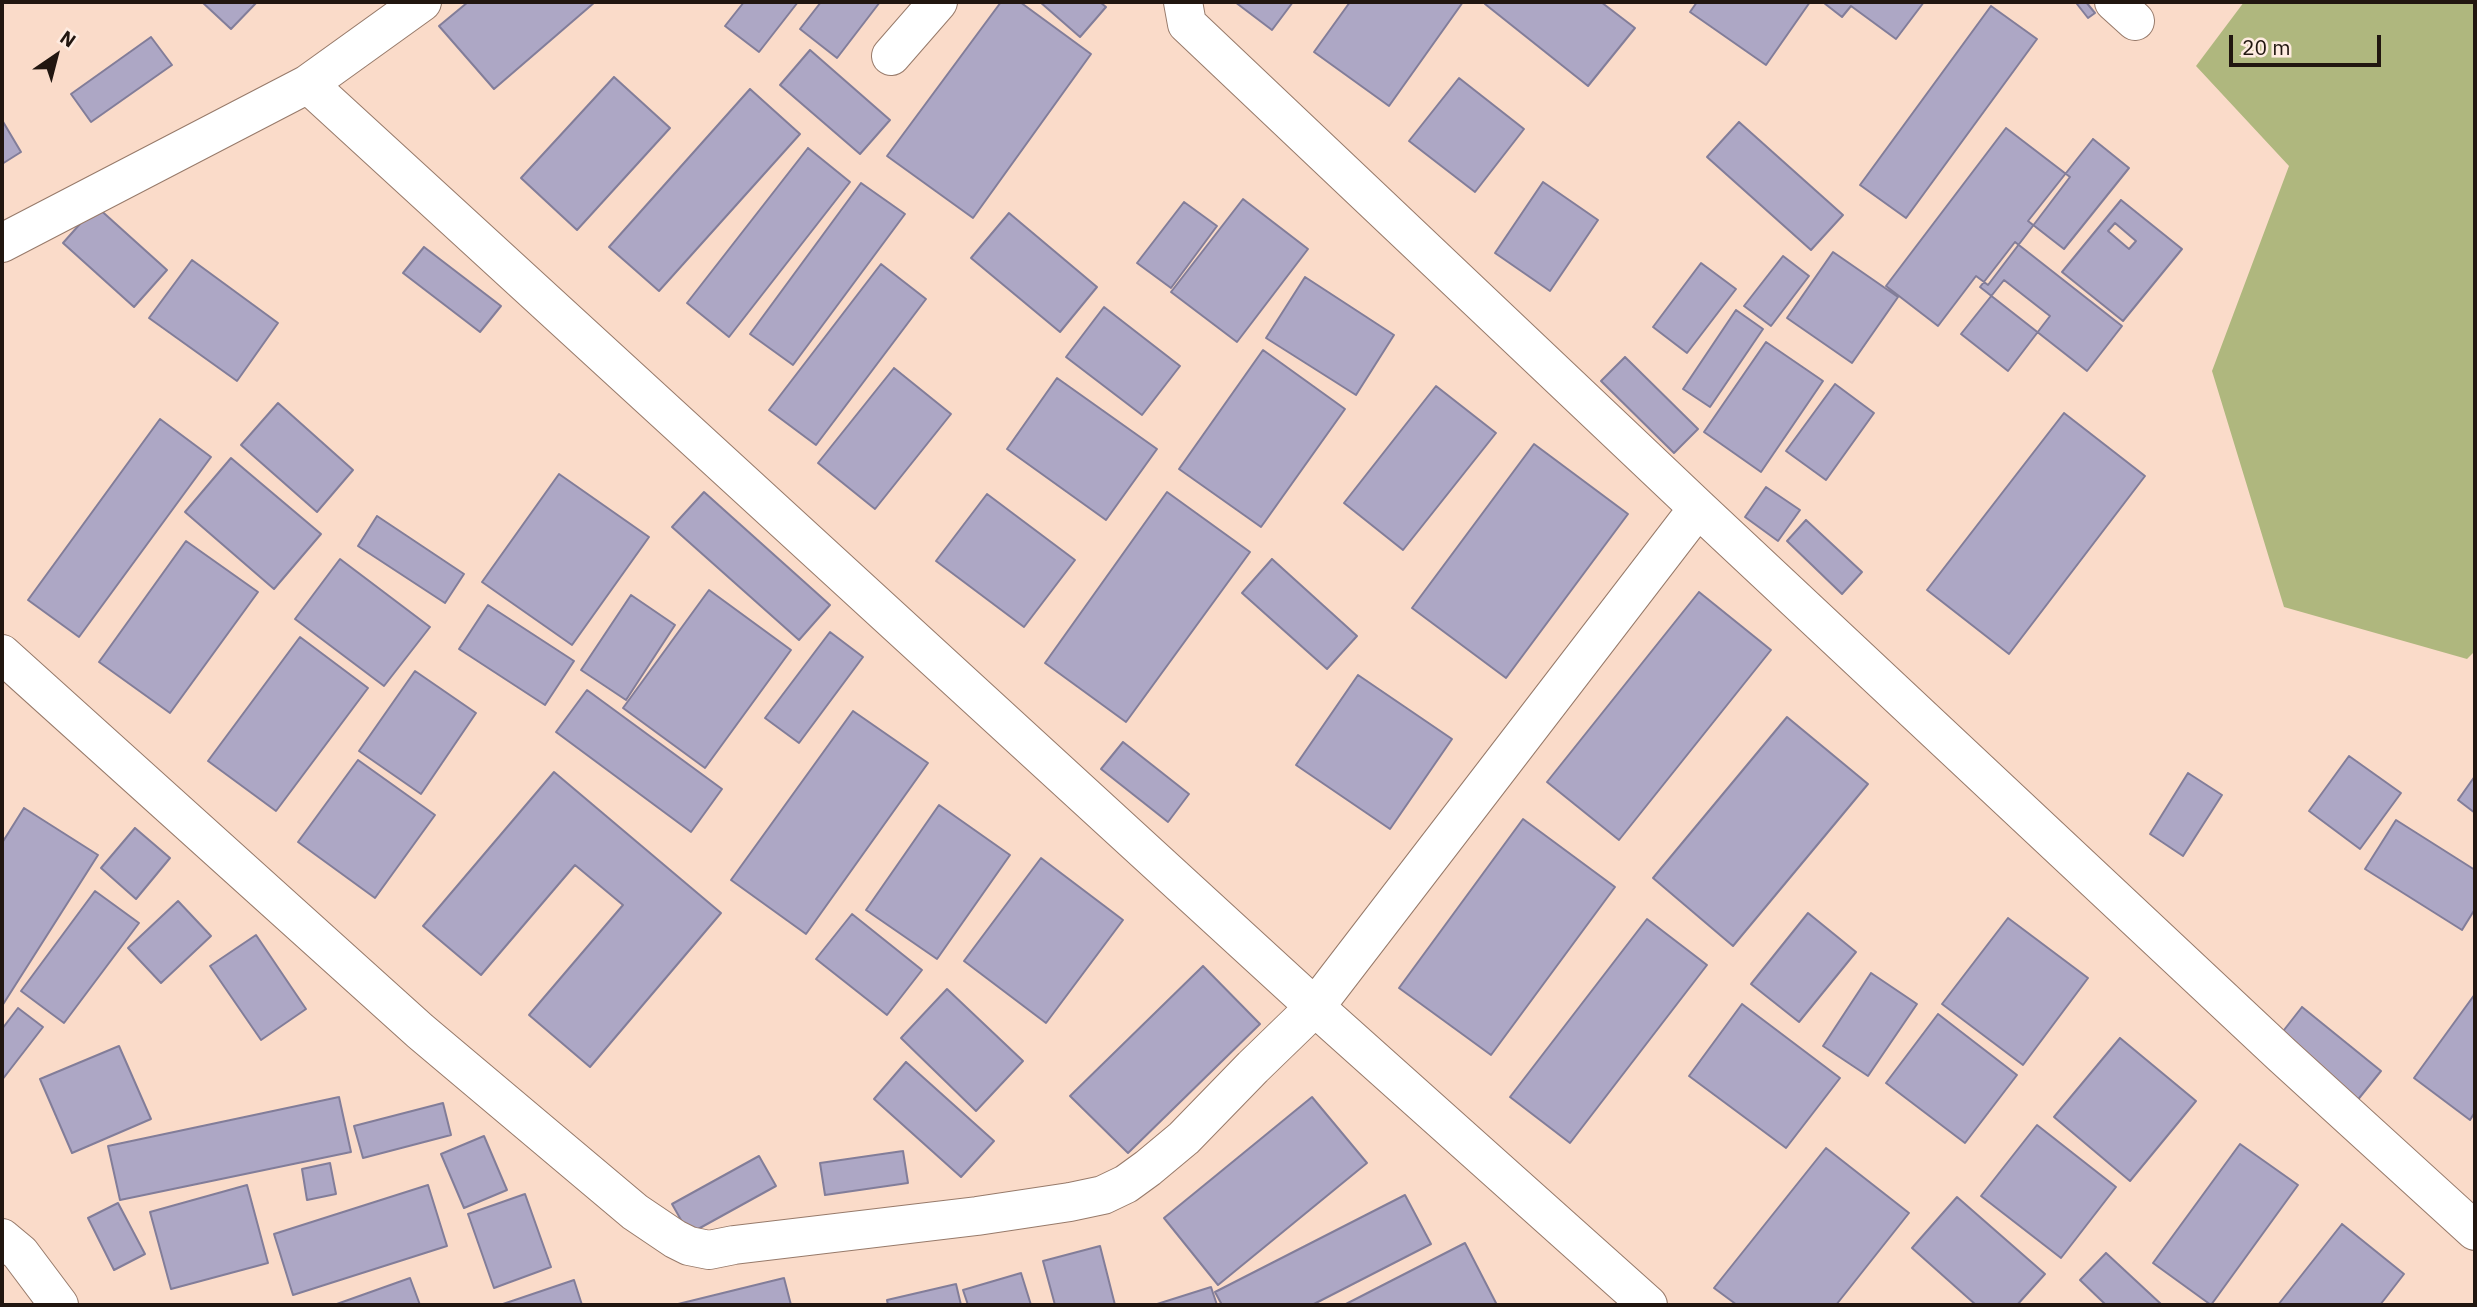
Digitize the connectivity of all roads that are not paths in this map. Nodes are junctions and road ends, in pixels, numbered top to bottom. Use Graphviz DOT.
graph roads {
  1 [pos="422,2"];
  2 [pos="938,2"];
  3 [pos="1183,2"];
  4 [pos="891,56"];
  5 [pos="308,84"];
  6 [pos="2,243"];
  7 [pos="1698,508"];
  8 [pos="2,654"];
  9 [pos="1315,1007"];
  10 [pos="2475,1231"];
  11 [pos="2,1238"];
  12 [pos="59,1305"];
  13 [pos="1648,1305"];
  1 -- 5 [label="street"];
  2 -- 4 [label="street"];
  3 -- 7 [label="street"];
  5 -- 6 [label="street"];
  5 -- 9 [label="street"];
  7 -- 9 [label="street"];
  7 -- 10 [label="street"];
  8 -- 9 [label="street"];
  9 -- 13 [label="street"];
  11 -- 12 [label="street"];
}
